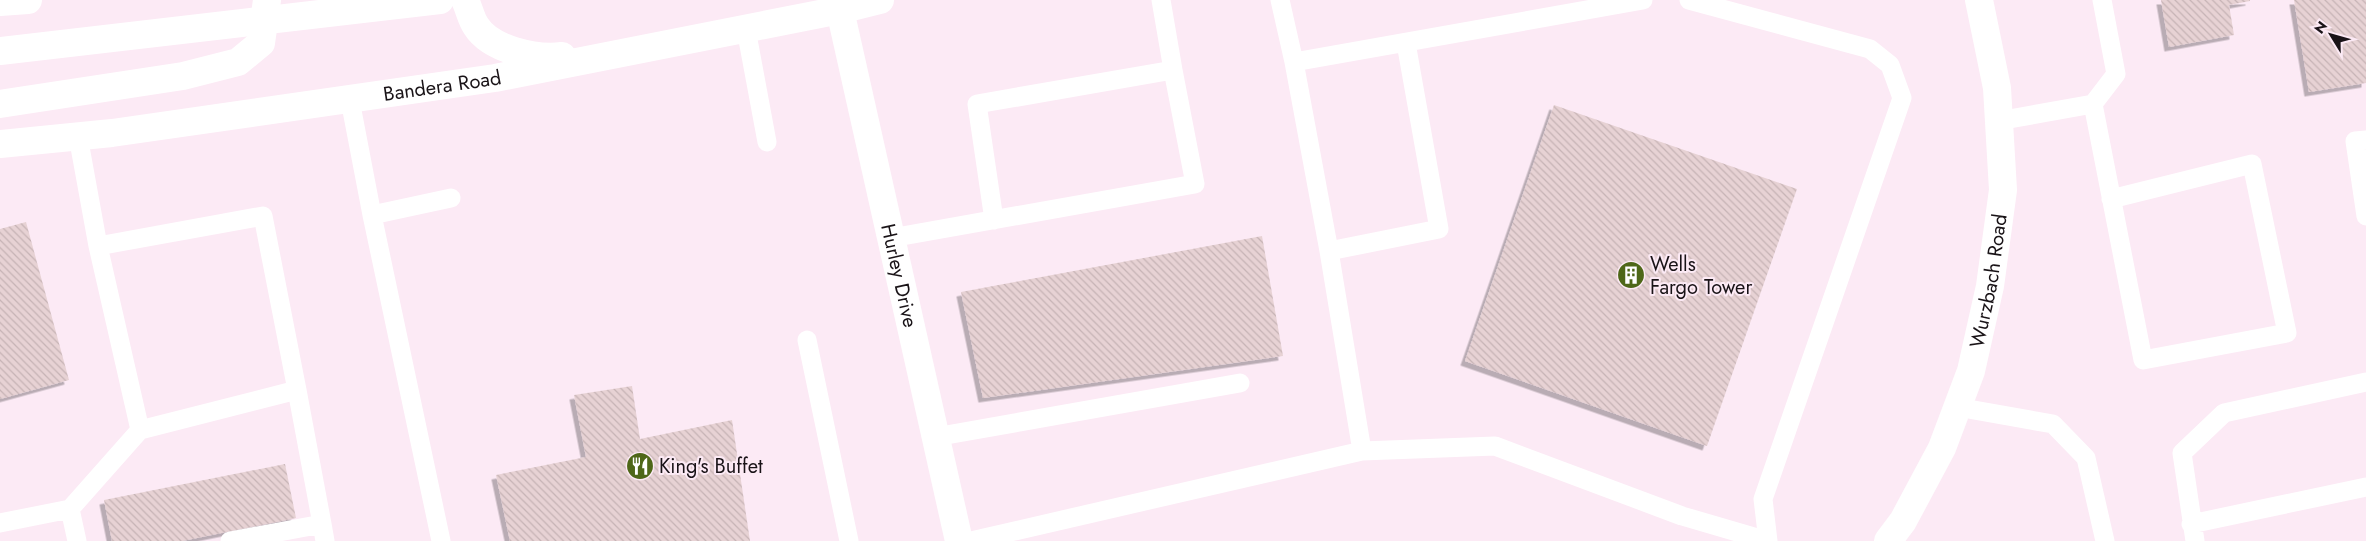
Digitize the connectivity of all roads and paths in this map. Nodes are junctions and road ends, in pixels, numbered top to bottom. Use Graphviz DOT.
graph roads {
  1 [pos="28,0"];
  2 [pos="268,0"];
  3 [pos="440,0"];
  4 [pos="465,0"];
  5 [pos="880,0"];
  6 [pos="1161,0"];
  7 [pos="1280,0"];
  8 [pos="1643,0"];
  9 [pos="1689,0"];
  10 [pos="1979,0"];
  11 [pos="2102,0"];
  12 [pos="0,2"];
  13 [pos="840,10"];
  14 [pos="746,29"];
  15 [pos="1406,43"];
  16 [pos="645,48"];
  17 [pos="0,51"];
  18 [pos="1294,62"];
  19 [pos="1173,70"];
  20 [pos="350,100"];
  21 [pos="0,104"];
  22 [pos="2093,104"];
  23 [pos="1998,121"];
  24 [pos="78,136"];
  25 [pos="2366,140"];
  26 [pos="767,142"];
  27 [pos="0,144"];
  28 [pos="451,198"];
  29 [pos="2111,199"];
  30 [pos="372,215"];
  31 [pos="2366,216"];
  32 [pos="994,220"];
  33 [pos="891,238"];
  34 [pos="98,246"];
  35 [pos="1329,251"];
  36 [pos="807,340"];
  37 [pos="2366,382"];
  38 [pos="1240,383"];
  39 [pos="297,390"];
  40 [pos="1957,407"];
  41 [pos="140,430"];
  42 [pos="935,436"];
  43 [pos="1362,451"];
  44 [pos="2366,487"];
  45 [pos="70,509"];
  46 [pos="0,524"];
  47 [pos="323,532"];
  48 [pos="2193,532"];
  49 [pos="77,541"];
  50 [pos="230,541"];
  51 [pos="441,541"];
  52 [pos="849,541"];
  53 [pos="959,541"];
  54 [pos="970,541"];
  55 [pos="1768,541"];
  56 [pos="1888,541"];
  57 [pos="2104,541"];
  1 -- 12 [label="main road"];
  2 -- 21 [label="main road"];
  3 -- 17 [label="main road"];
  4 -- 16 [label="main road"];
  5 -- 13 [label="main road, Bandera Road"];
  6 -- 19 [label="lane"];
  7 -- 18 [label="lane"];
  8 -- 15 [label="lane"];
  9 -- 55 [label="lane"];
  10 -- 23 [label="main road, Wurzbach Road"];
  11 -- 22 [label="lane"];
  13 -- 14 [label="main road, Bandera Road"];
  13 -- 33 [label="main road, Hurley Drive"];
  14 -- 16 [label="main road, Bandera Road"];
  14 -- 26 [label="lane"];
  15 -- 18 [label="lane"];
  15 -- 35 [label="lane"];
  16 -- 20 [label="main road, Bandera Road"];
  18 -- 35 [label="lane"];
  19 -- 32 [label="lane"];
  19 -- 32 [label="lane"];
  20 -- 24 [label="main road, Bandera Road"];
  20 -- 30 [label="lane"];
  22 -- 23 [label="lane"];
  22 -- 29 [label="lane"];
  23 -- 40 [label="main road, Wurzbach Road"];
  24 -- 27 [label="main road, Bandera Road"];
  24 -- 34 [label="lane"];
  25 -- 31 [label="lane"];
  28 -- 30 [label="lane"];
  29 -- 29 [label="lane"];
  30 -- 51 [label="lane"];
  32 -- 33 [label="lane"];
  33 -- 42 [label="main road, Hurley Drive"];
  34 -- 39 [label="lane"];
  34 -- 41 [label="lane"];
  35 -- 43 [label="lane"];
  36 -- 52 [label="lane"];
  37 -- 48 [label="lane"];
  38 -- 42 [label="lane"];
  39 -- 41 [label="lane"];
  39 -- 47 [label="lane"];
  40 -- 56 [label="main road, Wurzbach Road"];
  40 -- 57 [label="lane"];
  41 -- 45 [label="lane"];
  42 -- 53 [label="main road, Hurley Drive"];
  43 -- 54 [label="lane"];
  43 -- 55 [label="lane"];
  44 -- 48 [label="lane"];
  45 -- 46 [label="lane"];
  45 -- 49 [label="lane"];
  47 -- 50 [label="lane"];
}
